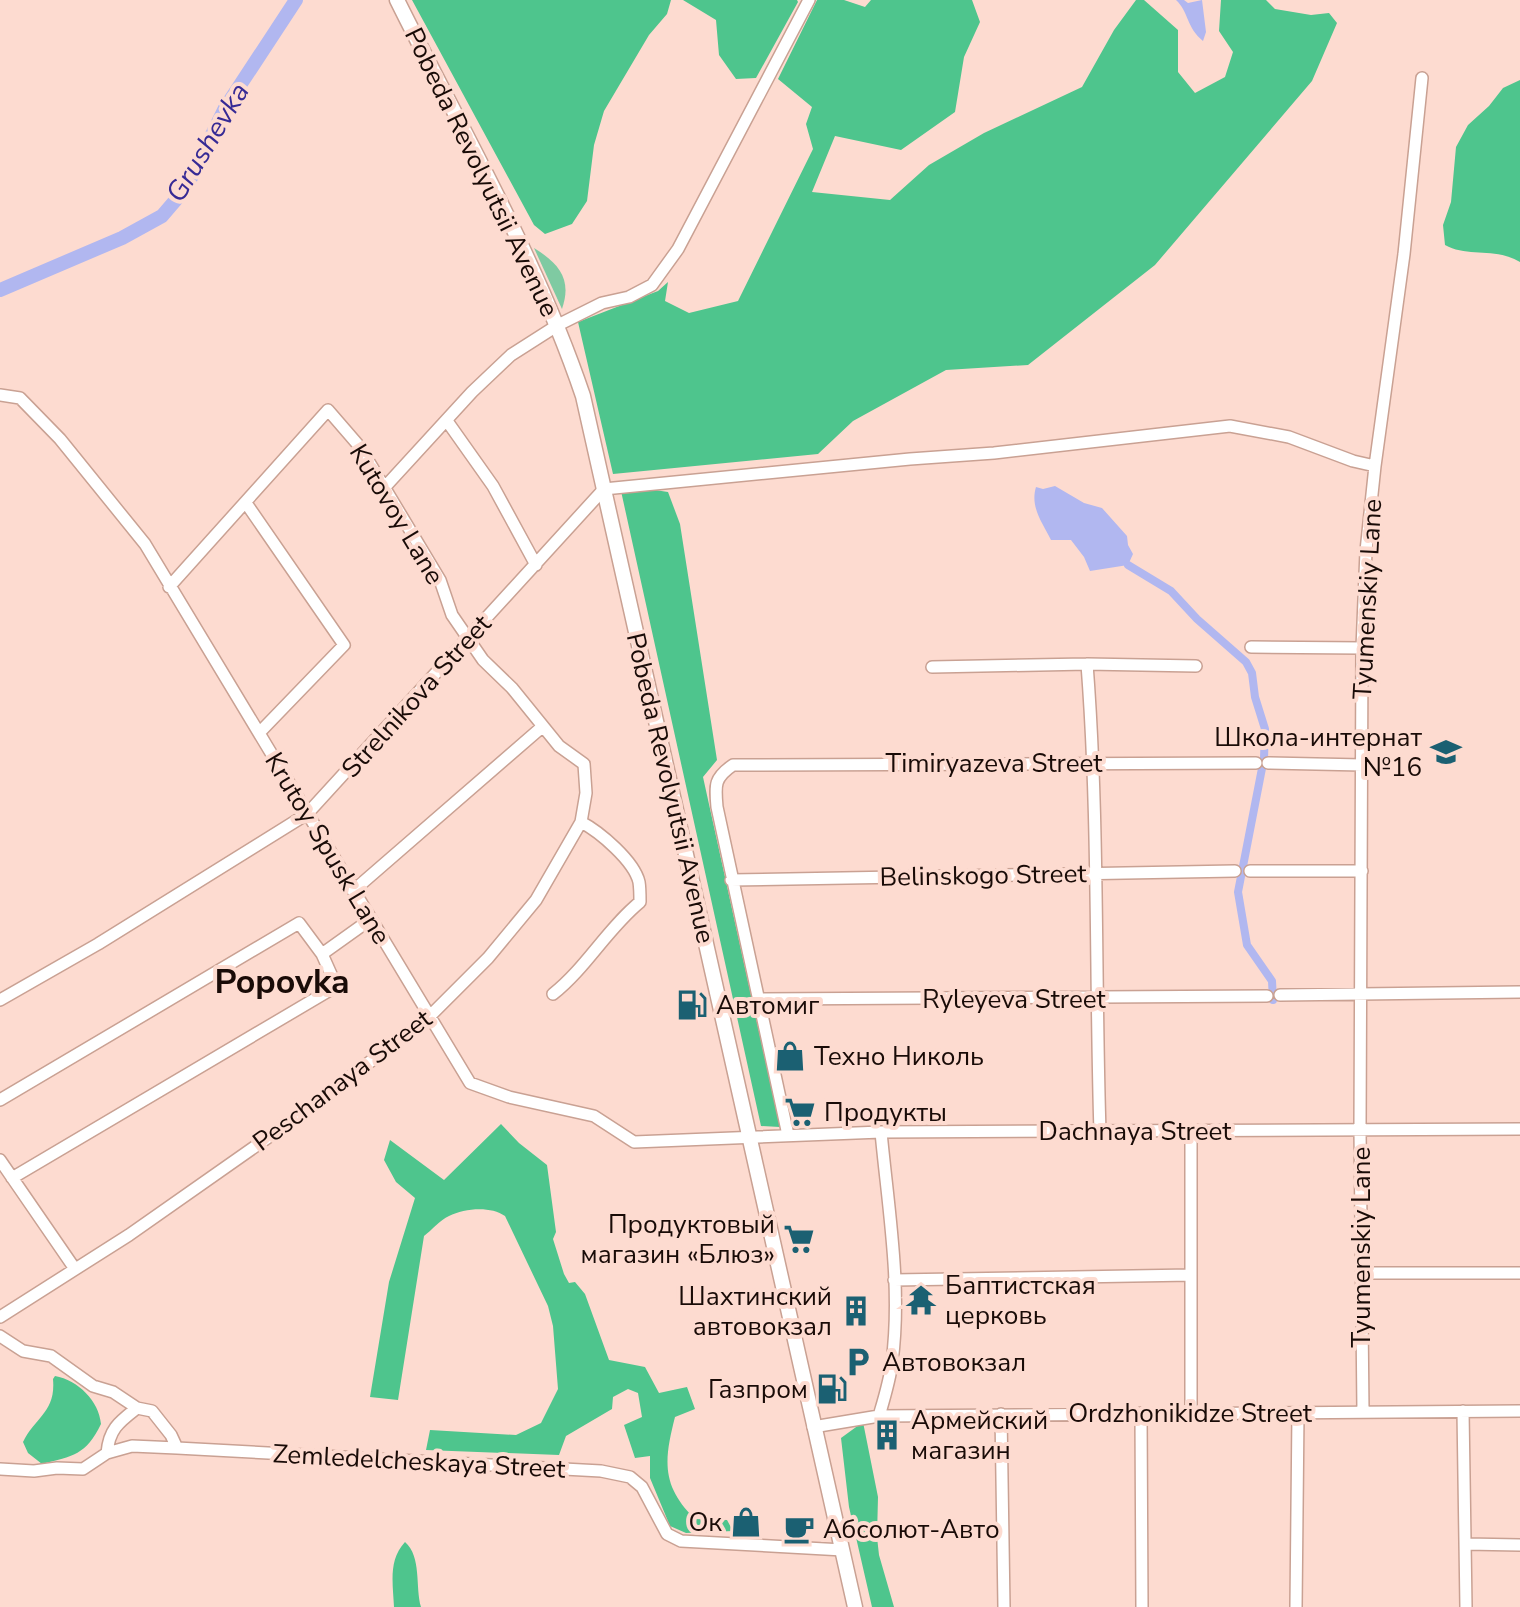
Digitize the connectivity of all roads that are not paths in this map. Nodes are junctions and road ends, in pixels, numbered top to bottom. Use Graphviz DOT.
graph roads {
  1 [pos="397,0"];
  2 [pos="809,0"];
  3 [pos="1422,78"];
  4 [pos="558,325"];
  5 [pos="0,395"];
  6 [pos="447,421"];
  7 [pos="1375,466"];
  8 [pos="384,488"];
  9 [pos="604,489"];
  10 [pos="246,503"];
  11 [pos="536,565"];
  12 [pos="169,587"];
  13 [pos="468,639"];
  14 [pos="1251,647"];
  15 [pos="1362,648"];
  16 [pos="1087,664"];
  17 [pos="1196,666"];
  18 [pos="932,667"];
  19 [pos="542,727"];
  20 [pos="260,732"];
  21 [pos="1095,763"];
  22 [pos="584,764"];
  23 [pos="1362,765"];
  24 [pos="307,814"];
  25 [pos="581,822"];
  26 [pos="1235,871"];
  27 [pos="1250,871"];
  28 [pos="1362,871"];
  29 [pos="1094,872"];
  30 [pos="731,880"];
  31 [pos="353,891"];
  32 [pos="371,919"];
  33 [pos="322,954"];
  34 [pos="1362,992"];
  35 [pos="1520,992"];
  36 [pos="553,994"];
  37 [pos="760,999"];
  38 [pos="1096,999"];
  39 [pos="0,1000"];
  40 [pos="429,1017"];
  41 [pos="0,1100"];
  42 [pos="1520,1129"];
  43 [pos="1360,1130"];
  44 [pos="1191,1131"];
  45 [pos="881,1132"];
  46 [pos="1100,1132"];
  47 [pos="788,1135"];
  48 [pos="751,1137"];
  49 [pos="0,1160"];
  50 [pos="12,1178"];
  51 [pos="75,1269"];
  52 [pos="1361,1273"];
  53 [pos="1520,1273"];
  54 [pos="1191,1275"];
  55 [pos="894,1280"];
  56 [pos="0,1317"];
  57 [pos="0,1336"];
  58 [pos="137,1408"];
  59 [pos="1363,1411"];
  60 [pos="1463,1411"];
  61 [pos="1520,1411"];
  62 [pos="1141,1413"];
  63 [pos="1298,1413"];
  64 [pos="1001,1414"];
  65 [pos="1191,1414"];
  66 [pos="879,1416"];
  67 [pos="813,1427"];
  68 [pos="177,1448"];
  69 [pos="107,1453"];
  70 [pos="0,1469"];
  71 [pos="1466,1544"];
  72 [pos="1520,1545"];
  73 [pos="843,1550"];
  74 [pos="855,1607"];
  75 [pos="1004,1607"];
  76 [pos="1142,1607"];
  77 [pos="1296,1607"];
  78 [pos="1466,1607"];
  1 -- 4 [label="main road, Pobeda Revolyutsii Avenue"];
  2 -- 4 [label="street"];
  3 -- 7 [label="street, Tyumenskiy Lane"];
  4 -- 6 [label="street"];
  4 -- 9 [label="main road, Pobeda Revolyutsii Avenue"];
  5 -- 12 [label="street, Krutoy Spusk Lane"];
  6 -- 8 [label="street"];
  6 -- 11 [label="street"];
  7 -- 9 [label="street"];
  7 -- 15 [label="street, Tyumenskiy Lane"];
  8 -- 10 [label="street, Kutovoy Lane"];
  8 -- 13 [label="street, Kutovoy Lane"];
  9 -- 11 [label="street, Strelnikova Street"];
  9 -- 48 [label="main road, Pobeda Revolyutsii Avenue"];
  10 -- 12 [label="street"];
  10 -- 20 [label="street"];
  11 -- 13 [label="street, Strelnikova Street"];
  12 -- 20 [label="street, Krutoy Spusk Lane"];
  13 -- 19 [label="street, Kutovoy Lane"];
  13 -- 24 [label="street, Strelnikova Street"];
  14 -- 15 [label="street"];
  15 -- 23 [label="street, Tyumenskiy Lane"];
  16 -- 17 [label="street"];
  16 -- 18 [label="street"];
  16 -- 21 [label="street"];
  19 -- 22 [label="street, Kutovoy Lane"];
  19 -- 31 [label="street"];
  20 -- 24 [label="street, Krutoy Spusk Lane"];
  21 -- 23 [label="street, Timiryazeva Street"];
  21 -- 29 [label="street"];
  21 -- 30 [label="street, Timiryazeva Street"];
  22 -- 25 [label="street, Peschanaya Street"];
  23 -- 28 [label="street, Tyumenskiy Lane"];
  24 -- 31 [label="street, Krutoy Spusk Lane"];
  24 -- 39 [label="street, Strelnikova Street"];
  25 -- 36 [label="street"];
  25 -- 40 [label="street, Peschanaya Street"];
  26 -- 29 [label="street, Belinskogo Street"];
  27 -- 28 [label="street"];
  28 -- 34 [label="street, Tyumenskiy Lane"];
  29 -- 30 [label="street, Belinskogo Street"];
  29 -- 38 [label="street"];
  30 -- 37 [label="street"];
  31 -- 32 [label="street, Krutoy Spusk Lane"];
  32 -- 33 [label="street"];
  32 -- 40 [label="street, Krutoy Spusk Lane"];
  33 -- 41 [label="street"];
  33 -- 50 [label="street"];
  34 -- 35 [label="street, Ryleyeva Street"];
  34 -- 38 [label="street, Ryleyeva Street"];
  34 -- 43 [label="street, Tyumenskiy Lane"];
  37 -- 38 [label="street, Ryleyeva Street"];
  37 -- 47 [label="street"];
  38 -- 46 [label="street"];
  40 -- 48 [label="street, Krutoy Spusk Lane"];
  40 -- 51 [label="street, Peschanaya Street"];
  42 -- 43 [label="street, Dachnaya Street"];
  43 -- 44 [label="street, Dachnaya Street"];
  43 -- 52 [label="street, Tyumenskiy Lane"];
  44 -- 46 [label="street, Dachnaya Street"];
  44 -- 54 [label="street"];
  45 -- 46 [label="street, Dachnaya Street"];
  45 -- 47 [label="street, Dachnaya Street"];
  45 -- 55 [label="street"];
  47 -- 48 [label="street, Dachnaya Street"];
  48 -- 67 [label="main road, Pobeda Revolyutsii Avenue"];
  49 -- 50 [label="street"];
  50 -- 51 [label="street"];
  51 -- 56 [label="street, Peschanaya Street"];
  52 -- 53 [label="street"];
  52 -- 59 [label="street, Tyumenskiy Lane"];
  54 -- 55 [label="street"];
  54 -- 65 [label="street"];
  55 -- 66 [label="street"];
  57 -- 58 [label="street"];
  58 -- 68 [label="street"];
  58 -- 69 [label="street"];
  59 -- 60 [label="street, Ordzhonikidze Street"];
  59 -- 63 [label="street, Ordzhonikidze Street"];
  60 -- 61 [label="street, Ordzhonikidze Street"];
  60 -- 71 [label="street"];
  62 -- 64 [label="street, Ordzhonikidze Street"];
  62 -- 65 [label="street, Ordzhonikidze Street"];
  62 -- 76 [label="street"];
  63 -- 65 [label="street, Ordzhonikidze Street"];
  63 -- 77 [label="street"];
  64 -- 66 [label="street, Ordzhonikidze Street"];
  64 -- 75 [label="street"];
  66 -- 67 [label="street, Ordzhonikidze Street"];
  67 -- 73 [label="main road, Pobeda Revolyutsii Avenue"];
  68 -- 69 [label="street, Zemledelcheskaya Street"];
  68 -- 73 [label="street, Zemledelcheskaya Street"];
  69 -- 70 [label="street, Zemledelcheskaya Street"];
  71 -- 72 [label="street"];
  71 -- 78 [label="street"];
  73 -- 74 [label="main road, Pobeda Revolyutsii Avenue"];
}
